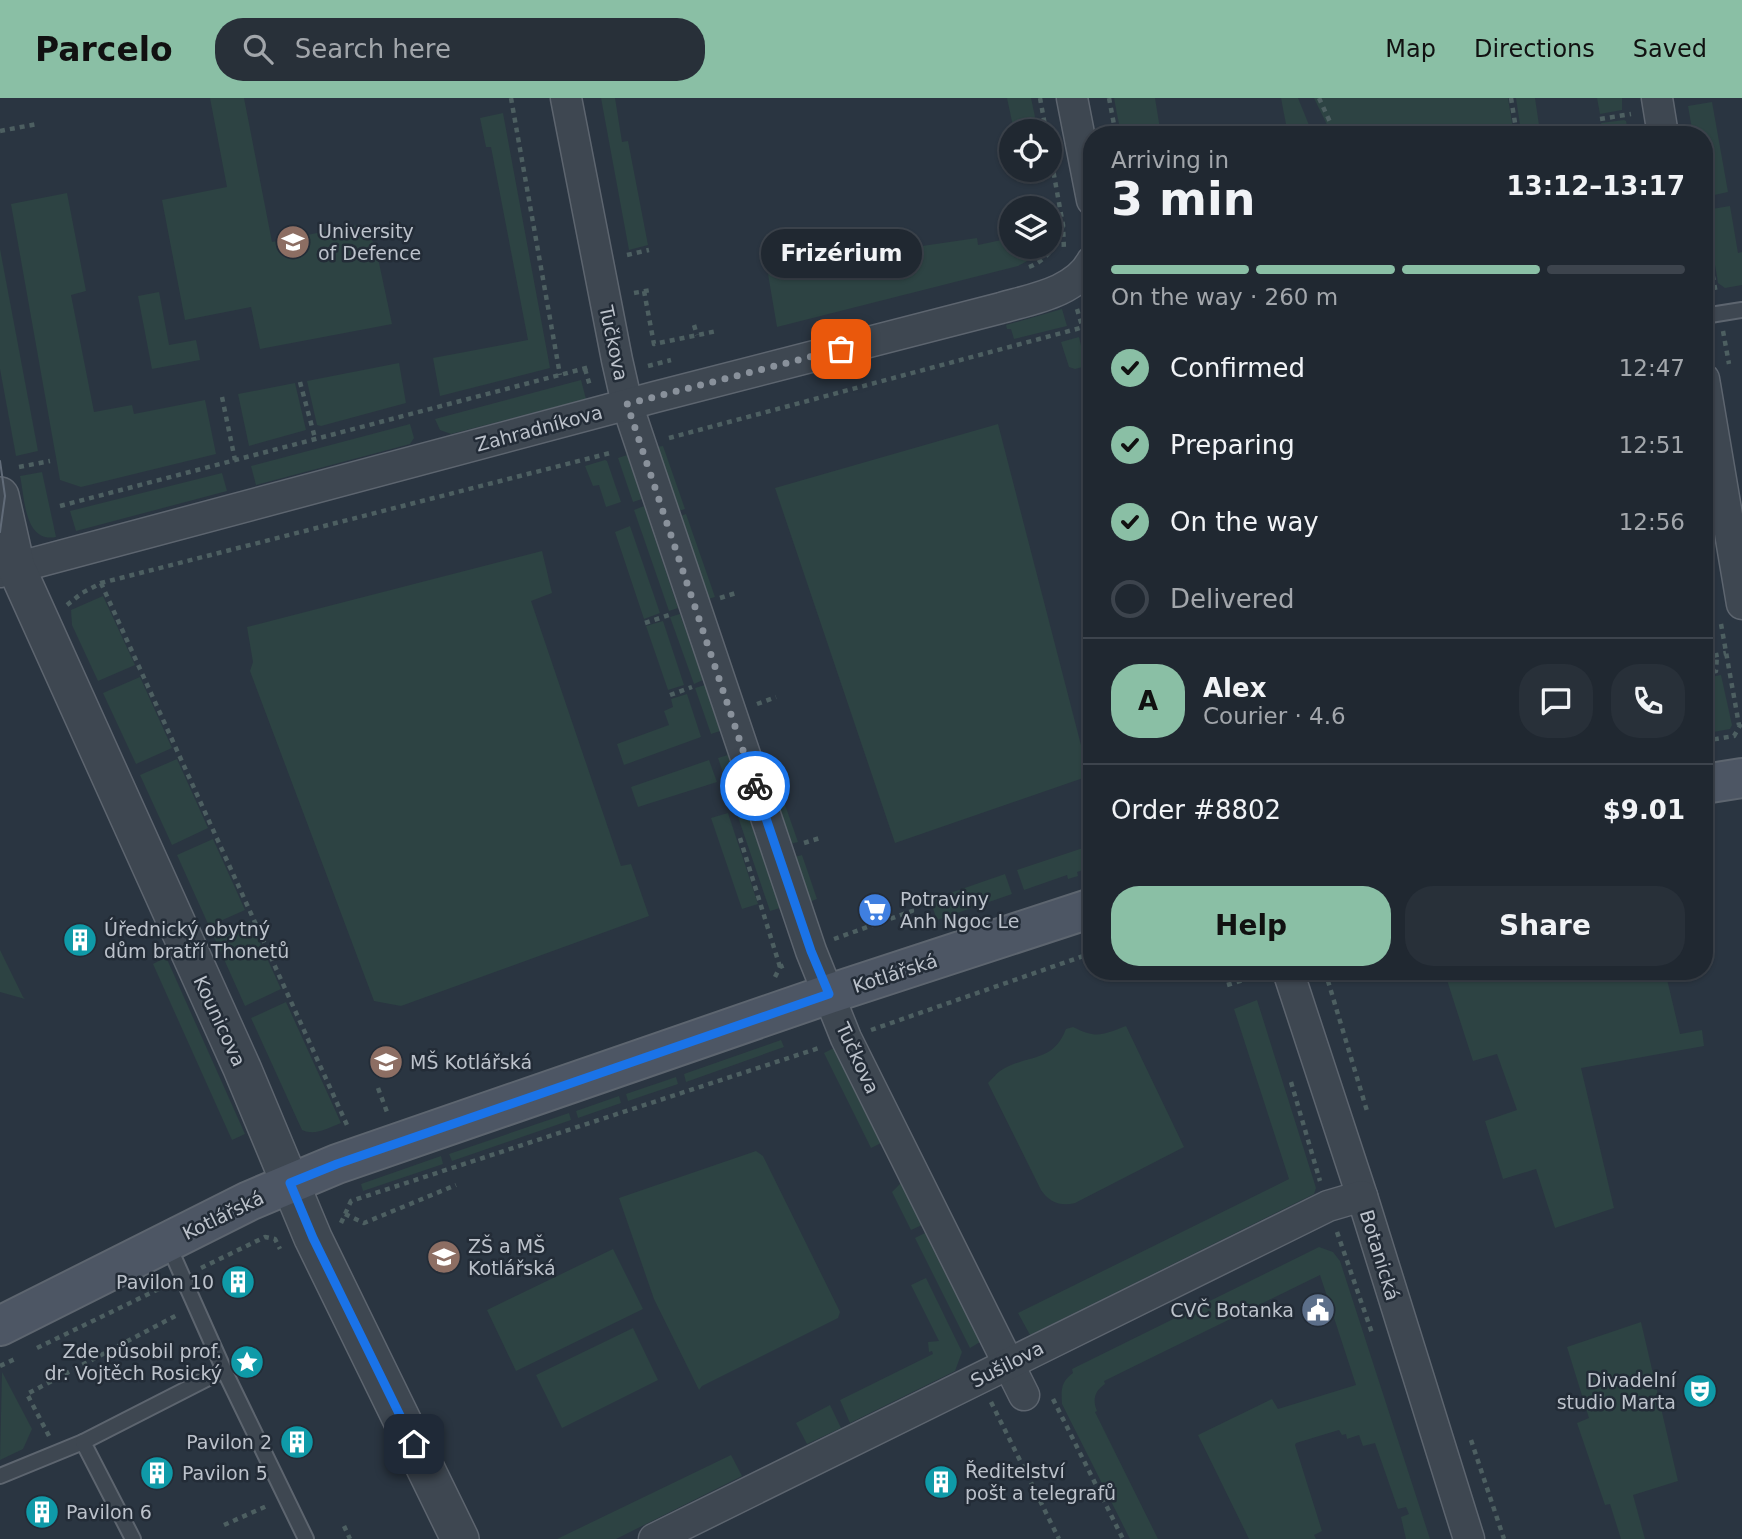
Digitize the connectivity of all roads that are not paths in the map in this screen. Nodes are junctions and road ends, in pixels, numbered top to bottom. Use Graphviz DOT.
graph roads {
  1 [pos="566,98"];
  2 [pos="1072,98"];
  3 [pos="1657,98"];
  4 [pos="1662,126"];
  5 [pos="1083,154"];
  6 [pos="1083,274"];
  7 [pos="1742,310"];
  8 [pos="1713,315"];
  9 [pos="627,404"];
  10 [pos="1713,434"];
  11 [pos="10,482"];
  12 [pos="8,570"];
  13 [pos="1730,609"];
  14 [pos="1742,778"];
  15 [pos="1713,783"];
  16 [pos="1083,911"];
  17 [pos="1277,980"];
  18 [pos="829,994"];
  19 [pos="290,1183"];
  20 [pos="1362,1196"];
  21 [pos="167,1242"];
  22 [pos="0,1326"];
  23 [pos="1009,1363"];
  24 [pos="224,1370"];
  25 [pos="1038,1396"];
  26 [pos="83,1442"];
  27 [pos="0,1476"];
  28 [pos="133,1539"];
  29 [pos="306,1539"];
  30 [pos="460,1539"];
  31 [pos="654,1539"];
  32 [pos="1469,1539"];
  1 -- 9 [label="street, Tučkova"];
  2 -- 5 [label="street"];
  3 -- 4 [label="street"];
  6 -- 9 [label="street, Zahradníkova"];
  7 -- 8 [label="lane"];
  9 -- 12 [label="street, Zahradníkova"];
  9 -- 18 [label="street, Tučkova"];
  10 -- 13 [label="street"];
  11 -- 12 [label="street, Kounicova"];
  12 -- 19 [label="street, Kounicova"];
  14 -- 15 [label="main road"];
  16 -- 18 [label="main road, Kotlářská"];
  17 -- 20 [label="street, Botanická"];
  18 -- 19 [label="main road, Kotlářská"];
  18 -- 23 [label="street, Tučkova"];
  19 -- 21 [label="main road, Kotlářská"];
  19 -- 30 [label="street, Kounicova"];
  20 -- 23 [label="street, Sušilova"];
  20 -- 32 [label="street, Botanická"];
  21 -- 22 [label="main road, Kotlářská"];
  21 -- 24 [label="lane"];
  23 -- 25 [label="street, Tučkova"];
  23 -- 31 [label="street, Sušilova"];
  24 -- 26 [label="lane"];
  24 -- 29 [label="lane"];
  26 -- 27 [label="lane"];
  26 -- 28 [label="lane"];
}
